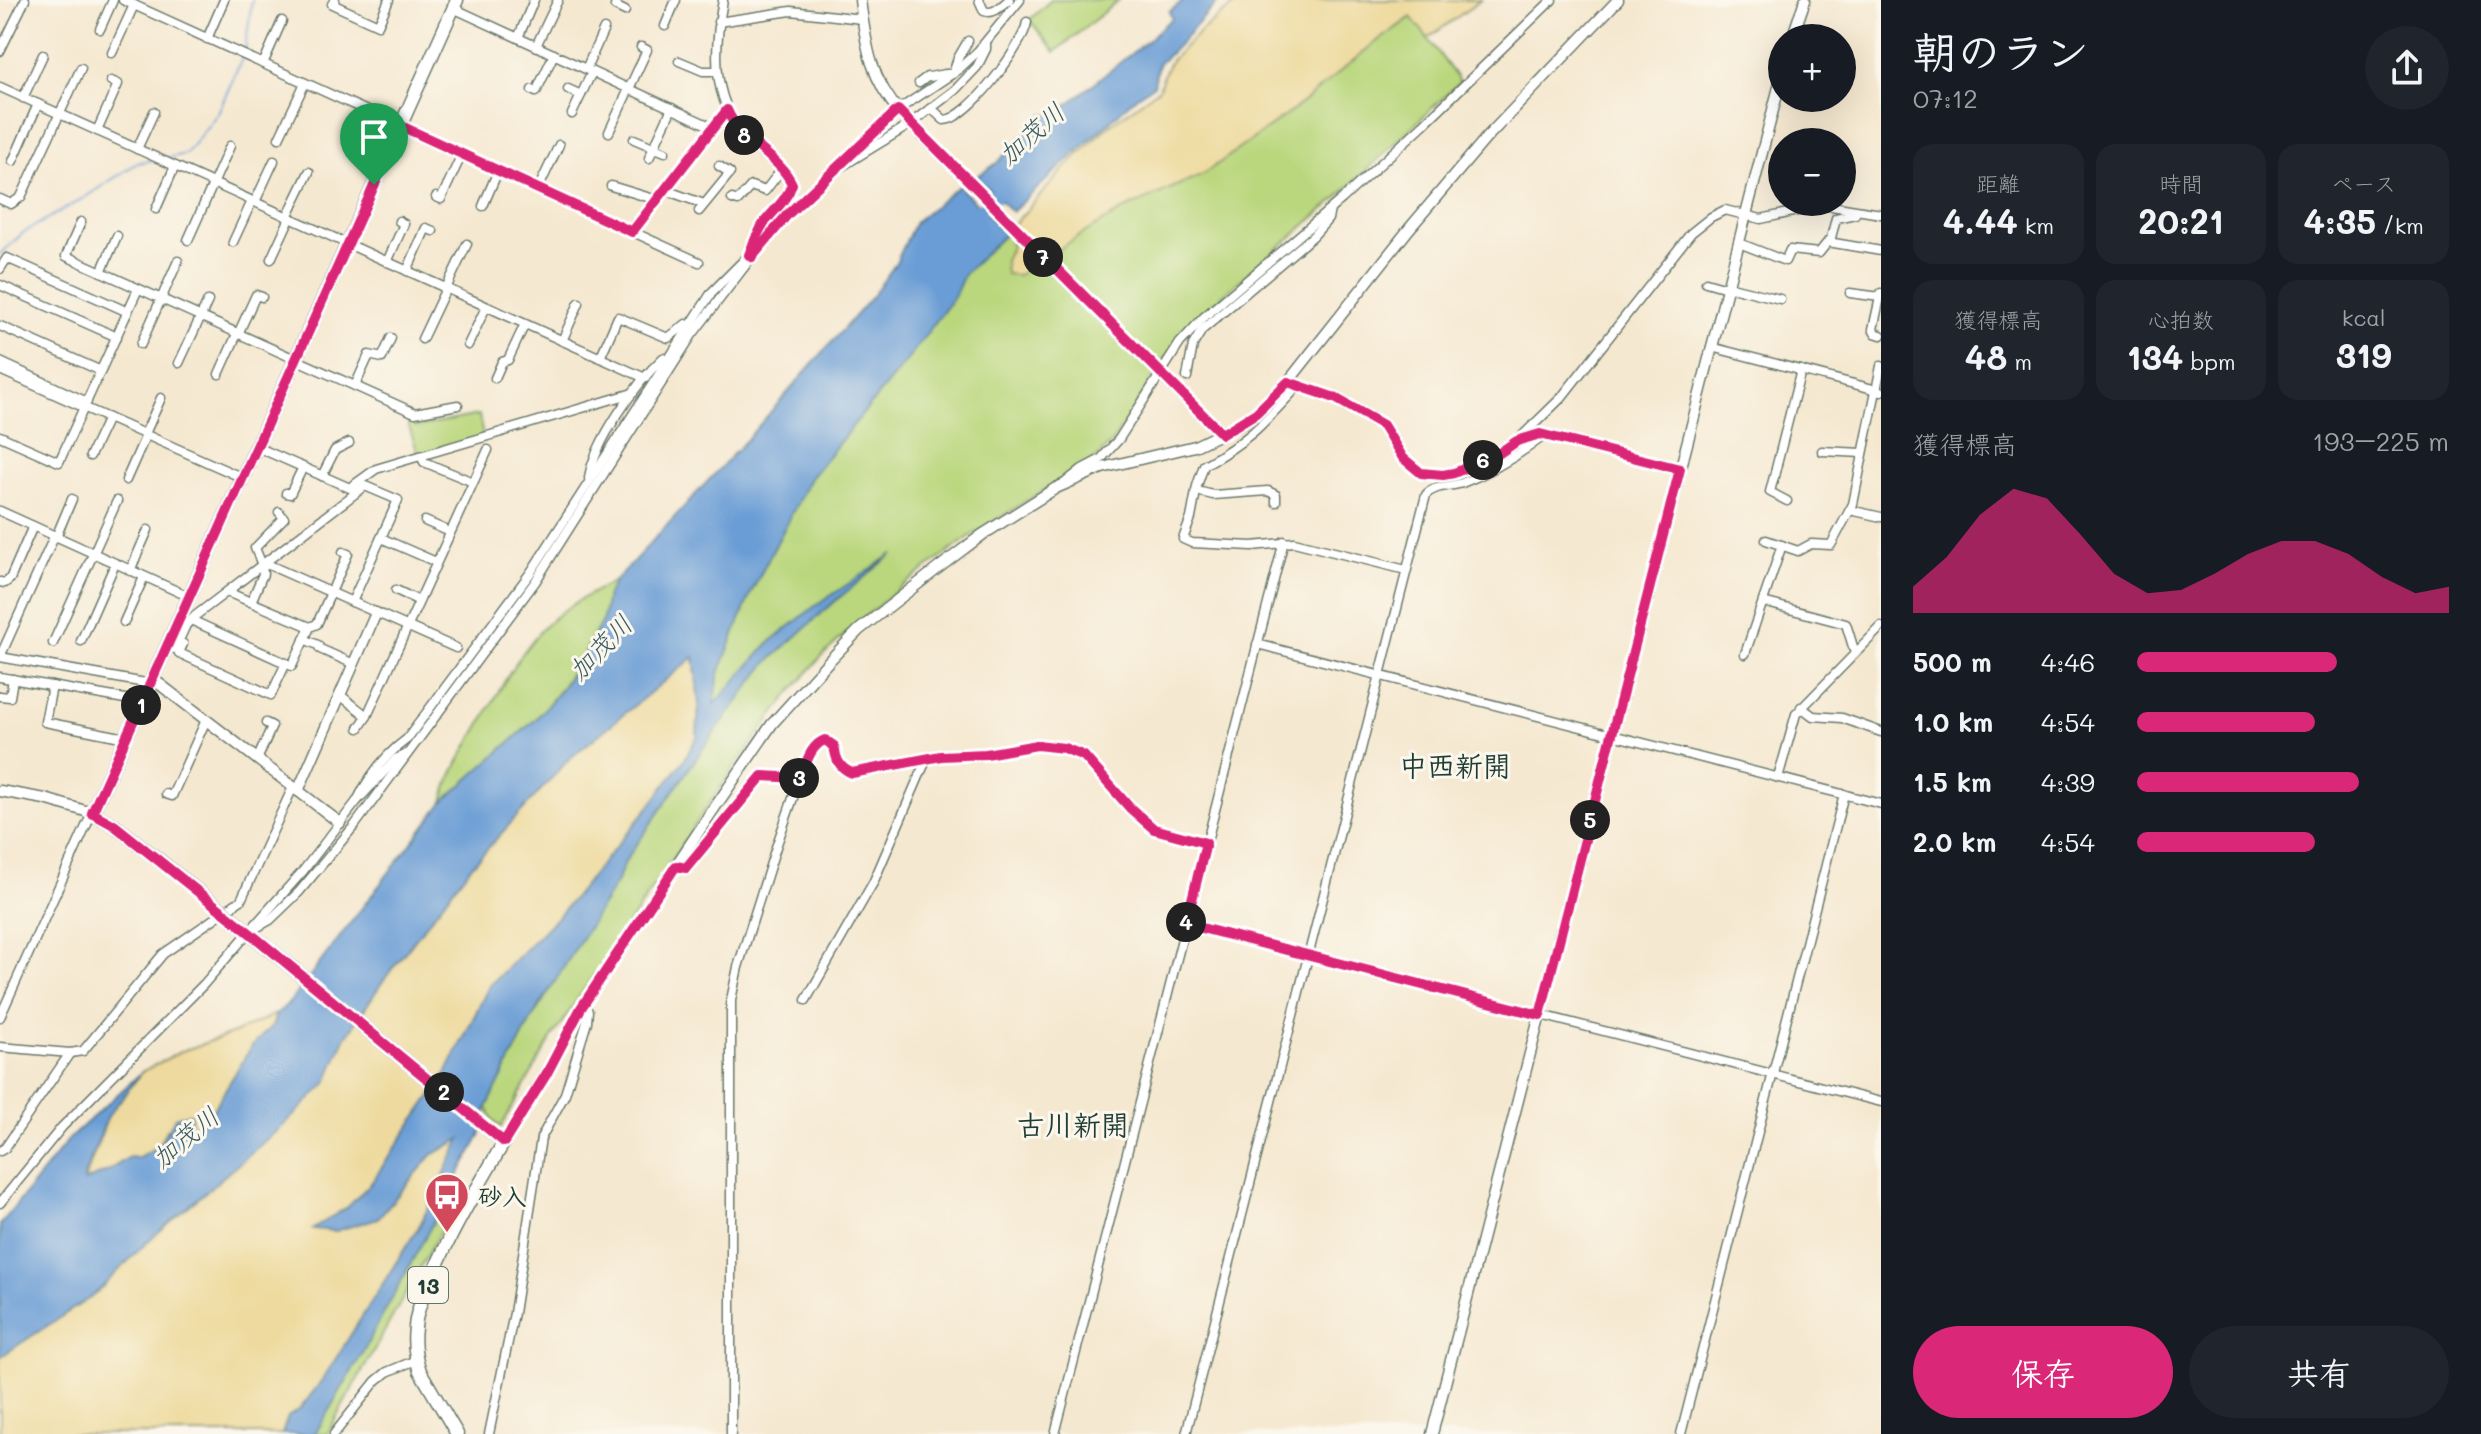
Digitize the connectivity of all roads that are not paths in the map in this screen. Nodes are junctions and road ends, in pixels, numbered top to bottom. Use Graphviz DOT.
graph roads {
  1 [pos="25,0"];
  2 [pos="113,0"];
  3 [pos="123,0"];
  4 [pos="224,0"];
  5 [pos="335,0"];
  6 [pos="389,0"];
  7 [pos="534,0"];
  8 [pos="558,0"];
  9 [pos="676,0"];
  10 [pos="723,0"];
  11 [pos="860,0"];
  12 [pos="979,0"];
  13 [pos="1009,0"];
  14 [pos="1020,0"];
  15 [pos="1552,0"];
  16 [pos="1618,0"];
  17 [pos="1805,0"];
  18 [pos="455,4"];
  19 [pos="134,5"];
  20 [pos="862,19"];
  21 [pos="282,21"];
  22 [pos="718,22"];
  23 [pos="1027,22"];
  24 [pos="1797,24"];
  25 [pos="665,26"];
  26 [pos="100,29"];
  27 [pos="604,29"];
  28 [pos="518,38"];
  29 [pos="207,39"];
  30 [pos="968,41"];
  31 [pos="986,43"];
  32 [pos="536,46"];
  33 [pos="641,47"];
  34 [pos="1,49"];
  35 [pos="112,53"];
  36 [pos="554,54"];
  37 [pos="43,55"];
  38 [pos="679,61"];
  39 [pos="263,64"];
  40 [pos="81,68"];
  41 [pos="589,70"];
  42 [pos="717,71"];
  43 [pos="953,74"];
  44 [pos="111,81"];
  45 [pos="305,83"];
  46 [pos="919,83"];
  47 [pos="0,87"];
  48 [pos="568,89"];
  49 [pos="629,89"];
  50 [pos="532,90"];
  51 [pos="581,95"];
  52 [pos="23,98"];
  53 [pos="38,104"];
  54 [pos="672,108"];
  55 [pos="931,108"];
  56 [pos="727,110"];
  57 [pos="154,112"];
  58 [pos="1773,112"];
  59 [pos="900,113"];
  60 [pos="59,114"];
  61 [pos="572,114"];
  62 [pos="401,126"];
  63 [pos="712,127"];
  64 [pos="97,131"];
  65 [pos="609,132"];
  66 [pos="279,138"];
  67 [pos="634,139"];
  68 [pos="559,145"];
  69 [pos="230,146"];
  70 [pos="654,148"];
  71 [pos="137,149"];
  72 [pos="665,152"];
  73 [pos="462,154"];
  74 [pos="649,158"];
  75 [pos="13,161"];
  76 [pos="274,161"];
  77 [pos="175,166"];
  78 [pos="719,166"];
  79 [pos="782,169"];
  80 [pos="498,171"];
  81 [pos="834,171"];
  82 [pos="309,172"];
  83 [pos="213,184"];
  84 [pos="611,186"];
  85 [pos="538,189"];
  86 [pos="665,190"];
  87 [pos="436,197"];
  88 [pos="0,199"];
  89 [pos="732,199"];
  90 [pos="657,200"];
  91 [pos="253,202"];
  92 [pos="483,206"];
  93 [pos="1331,208"];
  94 [pos="156,209"];
  95 [pos="1864,213"];
  96 [pos="1746,216"];
  97 [pos="1881,216"];
  98 [pos="289,218"];
  99 [pos="399,221"];
  100 [pos="81,222"];
  101 [pos="433,231"];
  102 [pos="632,232"];
  103 [pos="117,236"];
  104 [pos="188,240"];
  105 [pos="233,242"];
  106 [pos="1828,242"];
  107 [pos="1739,243"];
  108 [pos="348,244"];
  109 [pos="467,244"];
  110 [pos="1881,251"];
  111 [pos="751,256"];
  112 [pos="271,259"];
  113 [pos="178,261"];
  114 [pos="387,262"];
  115 [pos="699,262"];
  116 [pos="0,269"];
  117 [pos="407,271"];
  118 [pos="101,272"];
  119 [pos="1706,282"];
  120 [pos="0,285"];
  121 [pos="1727,287"];
  122 [pos="445,288"];
  123 [pos="138,289"];
  124 [pos="1850,293"];
  125 [pos="1880,295"];
  126 [pos="262,297"];
  127 [pos="161,299"];
  128 [pos="1780,299"];
  129 [pos="208,301"];
  130 [pos="579,303"];
  131 [pos="486,307"];
  132 [pos="128,312"];
  133 [pos="200,317"];
  134 [pos="690,322"];
  135 [pos="525,324"];
  136 [pos="0,326"];
  137 [pos="238,334"];
  138 [pos="1881,335"];
  139 [pos="117,337"];
  140 [pos="391,338"];
  141 [pos="422,339"];
  142 [pos="562,341"];
  143 [pos="141,344"];
  144 [pos="468,345"];
  145 [pos="1711,347"];
  146 [pos="670,353"];
  147 [pos="600,358"];
  148 [pos="296,360"];
  149 [pos="0,362"];
  150 [pos="179,363"];
  151 [pos="1881,366"];
  152 [pos="0,370"];
  153 [pos="1801,370"];
  154 [pos="101,371"];
  155 [pos="219,374"];
  156 [pos="1161,374"];
  157 [pos="1187,377"];
  158 [pos="495,378"];
  159 [pos="645,378"];
  160 [pos="31,380"];
  161 [pos="1294,383"];
  162 [pos="355,386"];
  163 [pos="1878,390"];
  164 [pos="633,393"];
  165 [pos="161,398"];
  166 [pos="86,405"];
  167 [pos="458,405"];
  168 [pos="108,418"];
  169 [pos="1222,434"];
  170 [pos="146,435"];
  171 [pos="1545,435"];
  172 [pos="0,436"];
  173 [pos="1517,441"];
  174 [pos="349,443"];
  175 [pos="257,447"];
  176 [pos="488,450"];
  177 [pos="1822,451"];
  178 [pos="1863,453"];
  179 [pos="90,456"];
  180 [pos="422,458"];
  181 [pos="303,467"];
  182 [pos="1680,469"];
  183 [pos="322,476"];
  184 [pos="243,478"];
  185 [pos="126,480"];
  186 [pos="473,482"];
  187 [pos="588,483"];
  188 [pos="1063,484"];
  189 [pos="353,490"];
  190 [pos="1197,491"];
  191 [pos="286,493"];
  192 [pos="72,499"];
  193 [pos="117,501"];
  194 [pos="1787,501"];
  195 [pos="1276,502"];
  196 [pos="1850,510"];
  197 [pos="0,511"];
  198 [pos="279,512"];
  199 [pos="1881,517"];
  200 [pos="425,521"];
  201 [pos="33,526"];
  202 [pos="148,530"];
  203 [pos="450,532"];
  204 [pos="55,537"];
  205 [pos="381,538"];
  206 [pos="1766,540"];
  207 [pos="1284,541"];
  208 [pos="1782,545"];
  209 [pos="343,552"];
  210 [pos="93,554"];
  211 [pos="436,562"];
  212 [pos="115,564"];
  213 [pos="262,565"];
  214 [pos="1406,570"];
  215 [pos="130,571"];
  216 [pos="144,577"];
  217 [pos="0,582"];
  218 [pos="396,590"];
  219 [pos="227,592"];
  220 [pos="330,592"];
  221 [pos="190,597"];
  222 [pos="419,601"];
  223 [pos="251,602"];
  224 [pos="352,602"];
  225 [pos="1763,602"];
  226 [pos="376,613"];
  227 [pos="192,621"];
  228 [pos="124,622"];
  229 [pos="310,627"];
  230 [pos="407,627"];
  231 [pos="1881,627"];
  232 [pos="304,639"];
  233 [pos="81,641"];
  234 [pos="53,643"];
  235 [pos="1257,644"];
  236 [pos="168,646"];
  237 [pos="456,648"];
  238 [pos="1855,653"];
  239 [pos="1745,654"];
  240 [pos="286,663"];
  241 [pos="354,664"];
  242 [pos="1379,675"];
  243 [pos="0,677"];
  244 [pos="13,679"];
  245 [pos="152,681"];
  246 [pos="52,686"];
  247 [pos="340,695"];
  248 [pos="0,696"];
  249 [pos="142,702"];
  250 [pos="1801,707"];
  251 [pos="367,716"];
  252 [pos="206,720"];
  253 [pos="266,723"];
  254 [pos="359,728"];
  255 [pos="1881,732"];
  256 [pos="1612,735"];
  257 [pos="126,738"];
  258 [pos="409,753"];
  259 [pos="927,758"];
  260 [pos="257,760"];
  261 [pos="800,778"];
  262 [pos="1778,778"];
  263 [pos="295,789"];
  264 [pos="0,791"];
  265 [pos="166,794"];
  266 [pos="1844,794"];
  267 [pos="357,801"];
  268 [pos="1881,804"];
  269 [pos="92,813"];
  270 [pos="340,823"];
  271 [pos="1206,843"];
  272 [pos="676,866"];
  273 [pos="1186,924"];
  274 [pos="253,935"];
  275 [pos="1308,955"];
  276 [pos="806,1000"];
  277 [pos="583,1005"];
  278 [pos="1540,1015"];
  279 [pos="0,1017"];
  280 [pos="0,1047"];
  281 [pos="70,1053"];
  282 [pos="1773,1074"];
  283 [pos="1881,1102"];
  284 [pos="500,1138"];
  285 [pos="0,1151"];
  286 [pos="0,1203"];
  287 [pos="416,1360"];
  288 [pos="334,1434"];
  289 [pos="457,1434"];
  290 [pos="489,1434"];
  291 [pos="731,1434"];
  292 [pos="1055,1434"];
  293 [pos="1186,1434"];
  294 [pos="1432,1434"];
  295 [pos="1681,1434"];
  1 -- 34 [label="street"];
  2 -- 26 [label="street"];
  3 -- 19 [label="street"];
  4 -- 29 [label="street"];
  5 -- 6 [label="street"];
  7 -- 28 [label="street"];
  8 -- 32 [label="street"];
  9 -- 25 [label="street"];
  10 -- 22 [label="street"];
  11 -- 20 [label="street"];
  12 -- 13 [label="street"];
  14 -- 31 [label="street"];
  15 -- 93 [label="street"];
  16 -- 161 [label="street"];
  17 -- 24 [label="street"];
  18 -- 28 [label="street"];
  18 -- 62 [label="main road"];
  19 -- 29 [label="street"];
  19 -- 35 [label="street"];
  20 -- 22 [label="street"];
  20 -- 59 [label="street"];
  21 -- 39 [label="street"];
  22 -- 42 [label="street"];
  23 -- 55 [label="street"];
  27 -- 41 [label="street"];
  28 -- 32 [label="street"];
  29 -- 39 [label="street"];
  30 -- 43 [label="street"];
  31 -- 43 [label="street"];
  31 -- 55 [label="street"];
  32 -- 36 [label="street"];
  33 -- 49 [label="street"];
  36 -- 41 [label="street"];
  36 -- 50 [label="street"];
  37 -- 52 [label="street"];
  38 -- 42 [label="street"];
  39 -- 45 [label="street"];
  40 -- 60 [label="street"];
  41 -- 49 [label="street"];
  41 -- 51 [label="street"];
  42 -- 56 [label="street"];
  43 -- 46 [label="street"];
  43 -- 59 [label="street"];
  44 -- 64 [label="street"];
  45 -- 62 [label="street"];
  45 -- 66 [label="street"];
  47 -- 52 [label="street"];
  48 -- 51 [label="street"];
  49 -- 54 [label="street"];
  49 -- 65 [label="street"];
  51 -- 61 [label="street"];
  52 -- 53 [label="street"];
  53 -- 60 [label="street"];
  53 -- 75 [label="street"];
  54 -- 63 [label="street"];
  54 -- 70 [label="street"];
  55 -- 81 [label="street"];
  56 -- 63 [label="street"];
  56 -- 79 [label="street"];
  57 -- 71 [label="street"];
  58 -- 96 [label="street"];
  59 -- 81 [label="street"];
  59 -- 156 [label="street, bridge"];
  60 -- 64 [label="street"];
  60 -- 88 [label="street"];
  62 -- 73 [label="street"];
  62 -- 108 [label="main road"];
  63 -- 86 [label="street"];
  64 -- 71 [label="street"];
  67 -- 70 [label="street"];
  68 -- 85 [label="street"];
  69 -- 83 [label="street"];
  70 -- 72 [label="street"];
  70 -- 74 [label="street"];
  71 -- 77 [label="street"];
  73 -- 80 [label="street"];
  73 -- 87 [label="street"];
  76 -- 91 [label="street"];
  77 -- 83 [label="street"];
  77 -- 94 [label="street"];
  78 -- 86 [label="street"];
  79 -- 89 [label="street"];
  79 -- 111 [label="street"];
  80 -- 85 [label="street"];
  80 -- 92 [label="street"];
  81 -- 111 [label="street"];
  82 -- 98 [label="street"];
  83 -- 91 [label="street"];
  83 -- 104 [label="street"];
  84 -- 90 [label="street"];
  85 -- 102 [label="street"];
  86 -- 90 [label="street"];
  90 -- 102 [label="street"];
  91 -- 98 [label="street"];
  91 -- 105 [label="street"];
  93 -- 156 [label="street"];
  93 -- 157 [label="street"];
  95 -- 96 [label="street"];
  95 -- 97 [label="street"];
  95 -- 106 [label="street"];
  96 -- 107 [label="street"];
  96 -- 173 [label="street"];
  98 -- 108 [label="street"];
  98 -- 112 [label="street"];
  99 -- 114 [label="street"];
  100 -- 118 [label="street"];
  101 -- 117 [label="street"];
  102 -- 115 [label="street"];
  103 -- 118 [label="street"];
  106 -- 107 [label="street"];
  106 -- 110 [label="street"];
  107 -- 121 [label="street"];
  108 -- 114 [label="street"];
  108 -- 148 [label="main road"];
  109 -- 122 [label="street"];
  111 -- 134 [label="street"];
  111 -- 258 [label="street"];
  113 -- 127 [label="street"];
  114 -- 117 [label="street"];
  116 -- 132 [label="street"];
  117 -- 122 [label="street"];
  118 -- 123 [label="street"];
  119 -- 121 [label="street"];
  120 -- 139 [label="street"];
  121 -- 128 [label="street"];
  121 -- 145 [label="street"];
  122 -- 131 [label="street"];
  122 -- 141 [label="street"];
  123 -- 127 [label="street"];
  123 -- 132 [label="street"];
  124 -- 125 [label="street"];
  125 -- 138 [label="street"];
  126 -- 137 [label="street"];
  127 -- 133 [label="street"];
  127 -- 143 [label="street"];
  129 -- 133 [label="street"];
  130 -- 142 [label="street"];
  131 -- 135 [label="street"];
  131 -- 144 [label="street"];
  132 -- 139 [label="street"];
  133 -- 137 [label="street"];
  133 -- 150 [label="street"];
  134 -- 146 [label="street"];
  134 -- 147 [label="street"];
  135 -- 142 [label="street"];
  135 -- 158 [label="street"];
  136 -- 154 [label="street"];
  137 -- 148 [label="street"];
  137 -- 155 [label="street"];
  139 -- 154 [label="street"];
  140 -- 162 [label="street"];
  142 -- 147 [label="street"];
  145 -- 153 [label="street"];
  145 -- 182 [label="street"];
  146 -- 159 [label="street"];
  146 -- 187 [label="street"];
  147 -- 159 [label="street"];
  148 -- 162 [label="street"];
  148 -- 175 [label="main road"];
  149 -- 160 [label="street"];
  151 -- 163 [label="street"];
  152 -- 160 [label="street"];
  153 -- 163 [label="street"];
  153 -- 194 [label="street"];
  154 -- 166 [label="street"];
  156 -- 169 [label="street"];
  156 -- 188 [label="street"];
  159 -- 164 [label="street"];
  160 -- 166 [label="street"];
  161 -- 169 [label="street"];
  161 -- 173 [label="street"];
  161 -- 190 [label="street"];
  162 -- 167 [label="street"];
  163 -- 178 [label="street"];
  164 -- 180 [label="street"];
  164 -- 187 [label="street"];
  165 -- 170 [label="street"];
  166 -- 168 [label="street"];
  166 -- 172 [label="street"];
  168 -- 170 [label="street"];
  168 -- 179 [label="street"];
  169 -- 188 [label="street"];
  170 -- 184 [label="street"];
  170 -- 185 [label="street"];
  171 -- 173 [label="street"];
  171 -- 182 [label="street"];
  171 -- 214 [label="street"];
  174 -- 183 [label="street"];
  175 -- 181 [label="street"];
  175 -- 184 [label="main road"];
  176 -- 186 [label="street"];
  177 -- 178 [label="street"];
  178 -- 196 [label="street"];
  180 -- 186 [label="street"];
  180 -- 189 [label="street"];
  181 -- 183 [label="street"];
  181 -- 191 [label="street"];
  182 -- 256 [label="street"];
  183 -- 189 [label="street"];
  184 -- 221 [label="main road"];
  186 -- 203 [label="street"];
  187 -- 267 [label="street"];
  188 -- 272 [label="street"];
  189 -- 205 [label="street"];
  189 -- 213 [label="street"];
  190 -- 195 [label="street"];
  190 -- 207 [label="street"];
  192 -- 204 [label="street"];
  193 -- 210 [label="street"];
  196 -- 199 [label="street"];
  196 -- 208 [label="street"];
  197 -- 201 [label="street"];
  198 -- 213 [label="street"];
  200 -- 203 [label="street"];
  201 -- 204 [label="street"];
  201 -- 217 [label="street"];
  202 -- 215 [label="street"];
  203 -- 211 [label="street"];
  204 -- 210 [label="street"];
  204 -- 245 [label="street"];
  205 -- 211 [label="street"];
  205 -- 224 [label="street"];
  206 -- 208 [label="street"];
  207 -- 214 [label="street"];
  207 -- 235 [label="street"];
  208 -- 225 [label="street"];
  209 -- 220 [label="street"];
  210 -- 212 [label="street"];
  210 -- 234 [label="street"];
  211 -- 222 [label="street"];
  212 -- 215 [label="street"];
  212 -- 233 [label="street"];
  213 -- 219 [label="street"];
  213 -- 220 [label="street"];
  213 -- 223 [label="street"];
  214 -- 242 [label="street"];
  215 -- 216 [label="street"];
  216 -- 221 [label="street"];
  216 -- 228 [label="street"];
  218 -- 222 [label="street"];
  219 -- 223 [label="street"];
  219 -- 227 [label="street"];
  220 -- 224 [label="street"];
  220 -- 229 [label="street"];
  221 -- 236 [label="main road"];
  222 -- 230 [label="street"];
  223 -- 229 [label="street"];
  224 -- 226 [label="street"];
  225 -- 238 [label="street"];
  225 -- 239 [label="street"];
  226 -- 230 [label="street"];
  226 -- 241 [label="street"];
  227 -- 236 [label="street"];
  227 -- 240 [label="street"];
  227 -- 240 [label="street"];
  229 -- 232 [label="street"];
  230 -- 237 [label="street"];
  230 -- 251 [label="street"];
  231 -- 238 [label="street"];
  232 -- 240 [label="street"];
  232 -- 241 [label="street"];
  235 -- 242 [label="street"];
  235 -- 271 [label="street"];
  236 -- 245 [label="main road"];
  238 -- 250 [label="street"];
  241 -- 247 [label="street"];
  242 -- 256 [label="street"];
  242 -- 275 [label="street"];
  243 -- 244 [label="street"];
  244 -- 246 [label="street"];
  244 -- 248 [label="street"];
  245 -- 249 [label="main road"];
  245 -- 252 [label="street"];
  246 -- 249 [label="street"];
  246 -- 257 [label="street"];
  247 -- 251 [label="street"];
  247 -- 263 [label="street"];
  249 -- 257 [label="main road"];
  250 -- 255 [label="street"];
  250 -- 262 [label="street"];
  251 -- 254 [label="street"];
  252 -- 260 [label="street"];
  252 -- 265 [label="street"];
  253 -- 260 [label="street"];
  256 -- 262 [label="street"];
  256 -- 278 [label="street"];
  257 -- 269 [label="main road"];
  258 -- 267 [label="street"];
  258 -- 274 [label="street"];
  259 -- 261 [label="street"];
  259 -- 271 [label="street"];
  259 -- 276 [label="street"];
  260 -- 263 [label="street"];
  261 -- 272 [label="street"];
  261 -- 291 [label="street"];
  262 -- 266 [label="street"];
  263 -- 270 [label="street"];
  263 -- 281 [label="street"];
  264 -- 269 [label="street"];
  266 -- 268 [label="street"];
  266 -- 282 [label="street"];
  267 -- 270 [label="street"];
  269 -- 274 [label="main road, bridge"];
  269 -- 279 [label="street"];
  270 -- 274 [label="street"];
  271 -- 273 [label="street"];
  272 -- 277 [label="street"];
  273 -- 275 [label="street"];
  273 -- 292 [label="street"];
  274 -- 284 [label="main road"];
  274 -- 286 [label="street"];
  275 -- 278 [label="street"];
  275 -- 293 [label="street"];
  277 -- 284 [label="street"];
  277 -- 290 [label="street"];
  278 -- 282 [label="street"];
  278 -- 294 [label="street"];
  280 -- 281 [label="street"];
  281 -- 285 [label="street"];
  282 -- 283 [label="street"];
  282 -- 295 [label="street"];
  284 -- 287 [label="main road, 13"];
  287 -- 288 [label="street"];
  287 -- 289 [label="main road, 13"];
}
